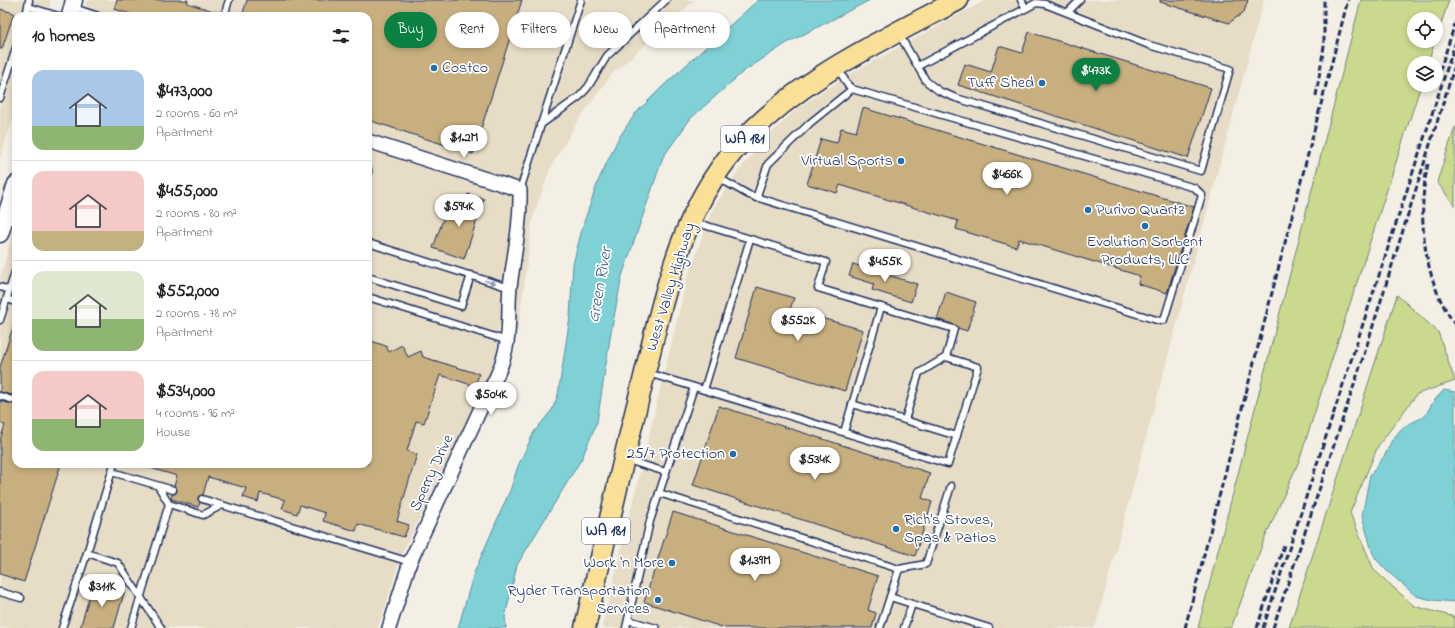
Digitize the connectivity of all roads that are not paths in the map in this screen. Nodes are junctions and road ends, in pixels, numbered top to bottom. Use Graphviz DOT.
graph roads {
  1 [pos="29,0"];
  2 [pos="229,0"];
  3 [pos="580,0"];
  4 [pos="666,0"];
  5 [pos="958,0"];
  6 [pos="1021,0"];
  7 [pos="1080,0"];
  8 [pos="29,7"];
  9 [pos="72,8"];
  10 [pos="1026,8"];
  11 [pos="27,12"];
  12 [pos="45,12"];
  13 [pos="85,12"];
  14 [pos="225,12"];
  15 [pos="1068,12"];
  16 [pos="899,32"];
  17 [pos="12,60"];
  18 [pos="837,66"];
  19 [pos="918,66"];
  20 [pos="852,89"];
  21 [pos="0,98"];
  22 [pos="540,125"];
  23 [pos="372,142"];
  24 [pos="716,176"];
  25 [pos="520,190"];
  26 [pos="756,198"];
  27 [pos="12,199"];
  28 [pos="690,221"];
  29 [pos="5,224"];
  30 [pos="750,239"];
  31 [pos="372,244"];
  32 [pos="471,275"];
  33 [pos="372,278"];
  34 [pos="12,283"];
  35 [pos="0,287"];
  36 [pos="510,288"];
  37 [pos="10,290"];
  38 [pos="372,298"];
  39 [pos="6,299"];
  40 [pos="12,301"];
  41 [pos="882,307"];
  42 [pos="0,320"];
  43 [pos="508,341"];
  44 [pos="946,357"];
  45 [pos="645,372"];
  46 [pos="694,387"];
  47 [pos="704,390"];
  48 [pos="0,396"];
  49 [pos="12,400"];
  50 [pos="852,404"];
  51 [pos="905,420"];
  52 [pos="844,432"];
  53 [pos="957,436"];
  54 [pos="623,459"];
  55 [pos="113,468"];
  56 [pos="112,472"];
  57 [pos="666,472"];
  58 [pos="158,486"];
  59 [pos="951,486"];
  60 [pos="173,490"];
  61 [pos="659,493"];
  62 [pos="202,499"];
  63 [pos="169,504"];
  64 [pos="222,505"];
  65 [pos="87,553"];
  66 [pos="410,562"];
  67 [pos="899,569"];
  68 [pos="0,592"];
  69 [pos="141,597"];
  70 [pos="890,597"];
  71 [pos="21,598"];
  72 [pos="912,604"];
  73 [pos="628,620"];
  74 [pos="62,628"];
  75 [pos="131,628"];
  76 [pos="161,628"];
  77 [pos="389,628"];
  78 [pos="585,628"];
  79 [pos="626,628"];
  80 [pos="656,628"];
  81 [pos="880,628"];
  82 [pos="904,628"];
  83 [pos="989,628"];
  1 -- 8 [label="lane"];
  2 -- 14 [label="lane"];
  3 -- 22 [label="lane"];
  4 -- 22 [label="lane"];
  5 -- 16 [label="main road, West Valley Highway / WA 181"];
  6 -- 10 [label="lane"];
  7 -- 15 [label="lane"];
  8 -- 11 [label="lane"];
  8 -- 12 [label="lane"];
  9 -- 13 [label="lane"];
  10 -- 15 [label="lane"];
  10 -- 19 [label="lane"];
  15 -- 19 [label="lane"];
  16 -- 18 [label="main road, West Valley Highway / WA 181"];
  16 -- 19 [label="lane"];
  17 -- 21 [label="lane"];
  18 -- 20 [label="lane"];
  18 -- 24 [label="main road, West Valley Highway / WA 181"];
  20 -- 26 [label="lane"];
  20 -- 26 [label="lane"];
  22 -- 25 [label="lane"];
  23 -- 25 [label="street"];
  24 -- 26 [label="lane"];
  24 -- 28 [label="main road, West Valley Highway / WA 181"];
  25 -- 36 [label="street, Sperry Drive"];
  27 -- 29 [label="street"];
  28 -- 30 [label="lane"];
  28 -- 45 [label="main road, West Valley Highway / WA 181"];
  30 -- 41 [label="lane"];
  30 -- 47 [label="lane"];
  31 -- 32 [label="lane"];
  32 -- 33 [label="lane"];
  32 -- 36 [label="lane, one-way"];
  34 -- 37 [label="lane"];
  35 -- 37 [label="lane"];
  36 -- 43 [label="street, Sperry Drive"];
  37 -- 39 [label="lane"];
  38 -- 43 [label="lane"];
  39 -- 40 [label="lane"];
  39 -- 42 [label="lane"];
  41 -- 44 [label="lane"];
  41 -- 50 [label="lane"];
  43 -- 66 [label="street, Sperry Drive"];
  44 -- 51 [label="lane"];
  44 -- 53 [label="lane"];
  45 -- 46 [label="lane"];
  45 -- 54 [label="main road, West Valley Highway / WA 181"];
  46 -- 47 [label="lane"];
  46 -- 57 [label="lane"];
  47 -- 52 [label="lane"];
  48 -- 49 [label="lane"];
  50 -- 51 [label="lane"];
  50 -- 52 [label="lane"];
  51 -- 53 [label="lane"];
  52 -- 53 [label="lane"];
  54 -- 57 [label="lane"];
  54 -- 78 [label="main road, West Valley Highway / WA 181"];
  55 -- 56 [label="lane"];
  56 -- 58 [label="lane"];
  56 -- 65 [label="lane"];
  57 -- 61 [label="lane"];
  58 -- 60 [label="lane"];
  58 -- 63 [label="lane"];
  59 -- 67 [label="lane"];
  61 -- 67 [label="lane"];
  61 -- 73 [label="lane"];
  62 -- 64 [label="lane"];
  63 -- 64 [label="lane"];
  63 -- 69 [label="lane"];
  64 -- 66 [label="lane"];
  65 -- 69 [label="lane"];
  65 -- 74 [label="lane"];
  66 -- 77 [label="street, Sperry Drive"];
  67 -- 70 [label="lane"];
  68 -- 71 [label="lane"];
  69 -- 75 [label="lane"];
  69 -- 76 [label="lane"];
  70 -- 72 [label="lane"];
  70 -- 81 [label="lane"];
  72 -- 82 [label="lane"];
  72 -- 83 [label="lane"];
  73 -- 79 [label="lane"];
  73 -- 80 [label="lane"];
}
